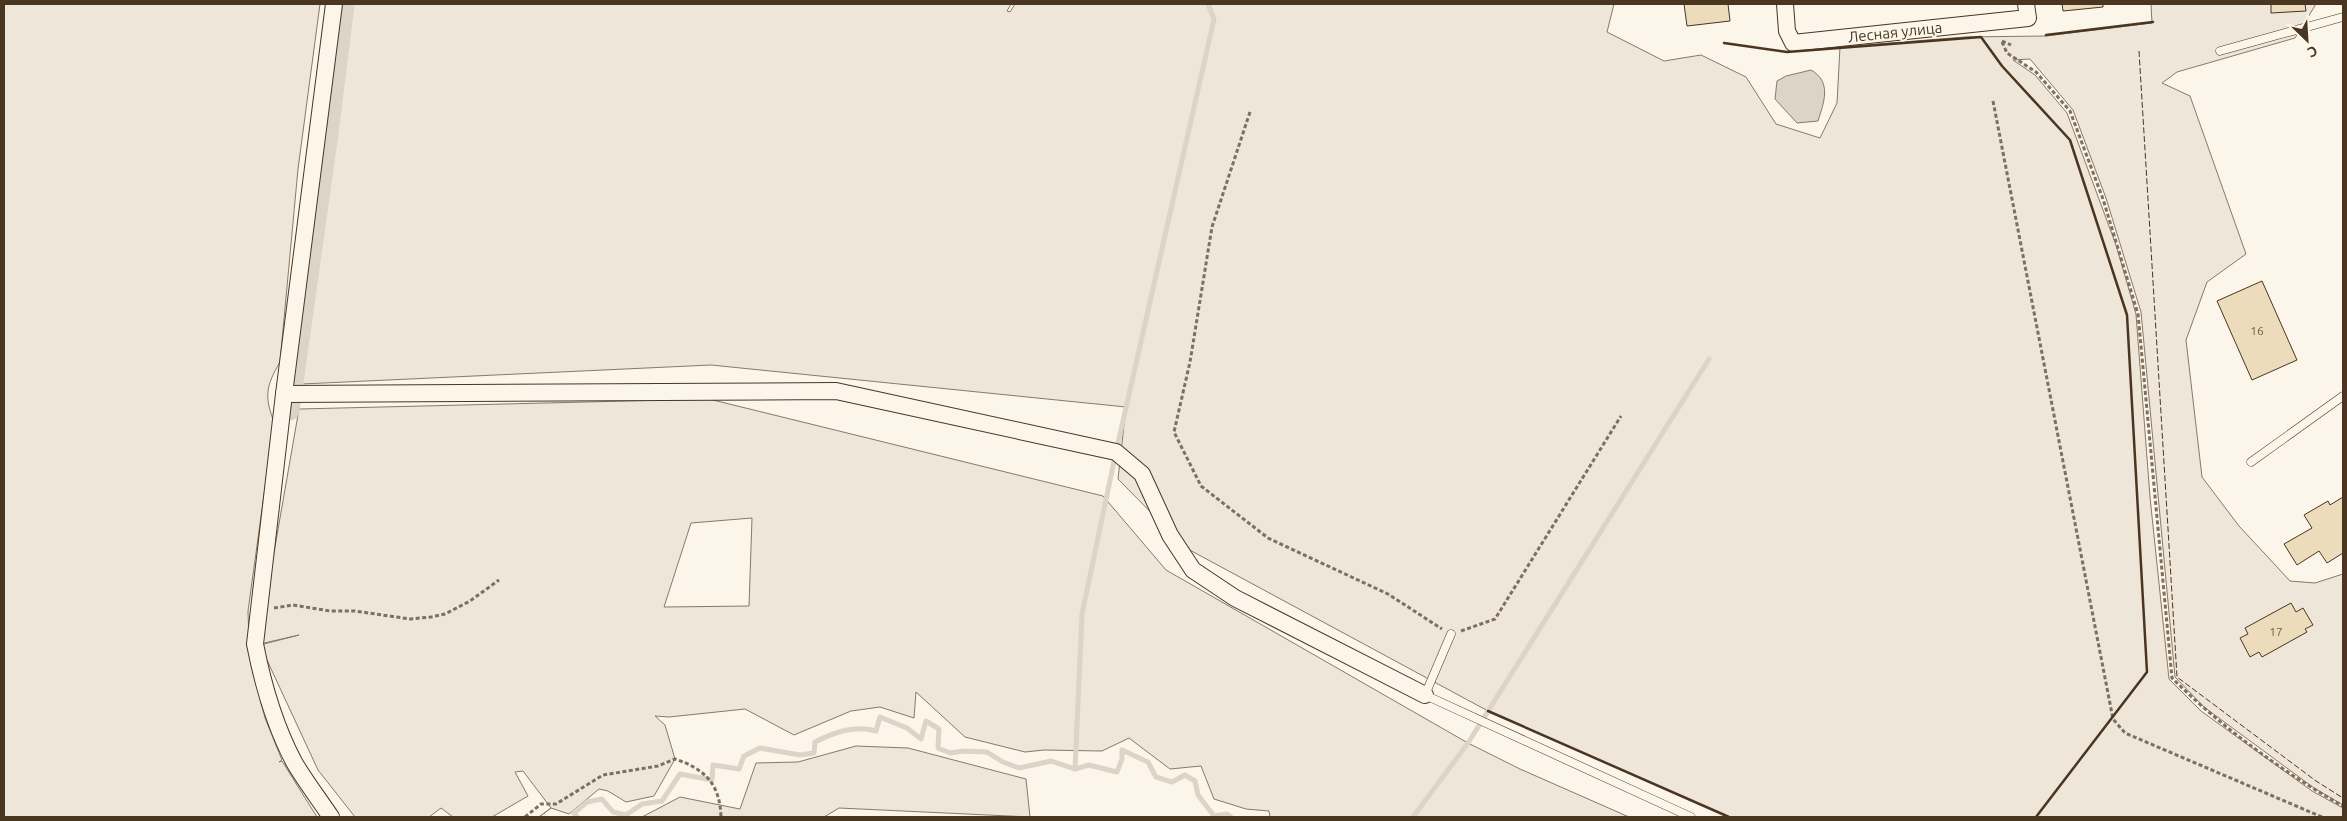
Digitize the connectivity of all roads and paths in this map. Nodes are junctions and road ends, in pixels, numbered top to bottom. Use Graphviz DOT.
graph roads {
  1 [pos="334,4"];
  2 [pos="1784,4"];
  3 [pos="2027,6"];
  4 [pos="2343,17"];
  5 [pos="2002,42"];
  6 [pos="2220,51"];
  7 [pos="1993,101"];
  8 [pos="1250,112"];
  9 [pos="284,394"];
  10 [pos="2343,396"];
  11 [pos="1621,416"];
  12 [pos="2251,462"];
  13 [pos="499,580"];
  14 [pos="258,610"];
  15 [pos="1451,634"];
  16 [pos="1425,695"];
  17 [pos="2343,806"];
  18 [pos="330,817"];
  19 [pos="525,817"];
  20 [pos="721,817"];
  21 [pos="1691,817"];
  22 [pos="2322,817"];
  1 -- 9 [label="street"];
  2 -- 3 [label="street, Лесная улица"];
  4 -- 6 [label="lane"];
  5 -- 17 [label="path"];
  7 -- 22 [label="path"];
  8 -- 15 [label="path"];
  9 -- 14 [label="street"];
  9 -- 16 [label="street"];
  10 -- 12 [label="lane"];
  11 -- 15 [label="path"];
  13 -- 14 [label="path"];
  14 -- 18 [label="street"];
  15 -- 16 [label="lane"];
  16 -- 21 [label="lane"];
  19 -- 20 [label="path"];
}
